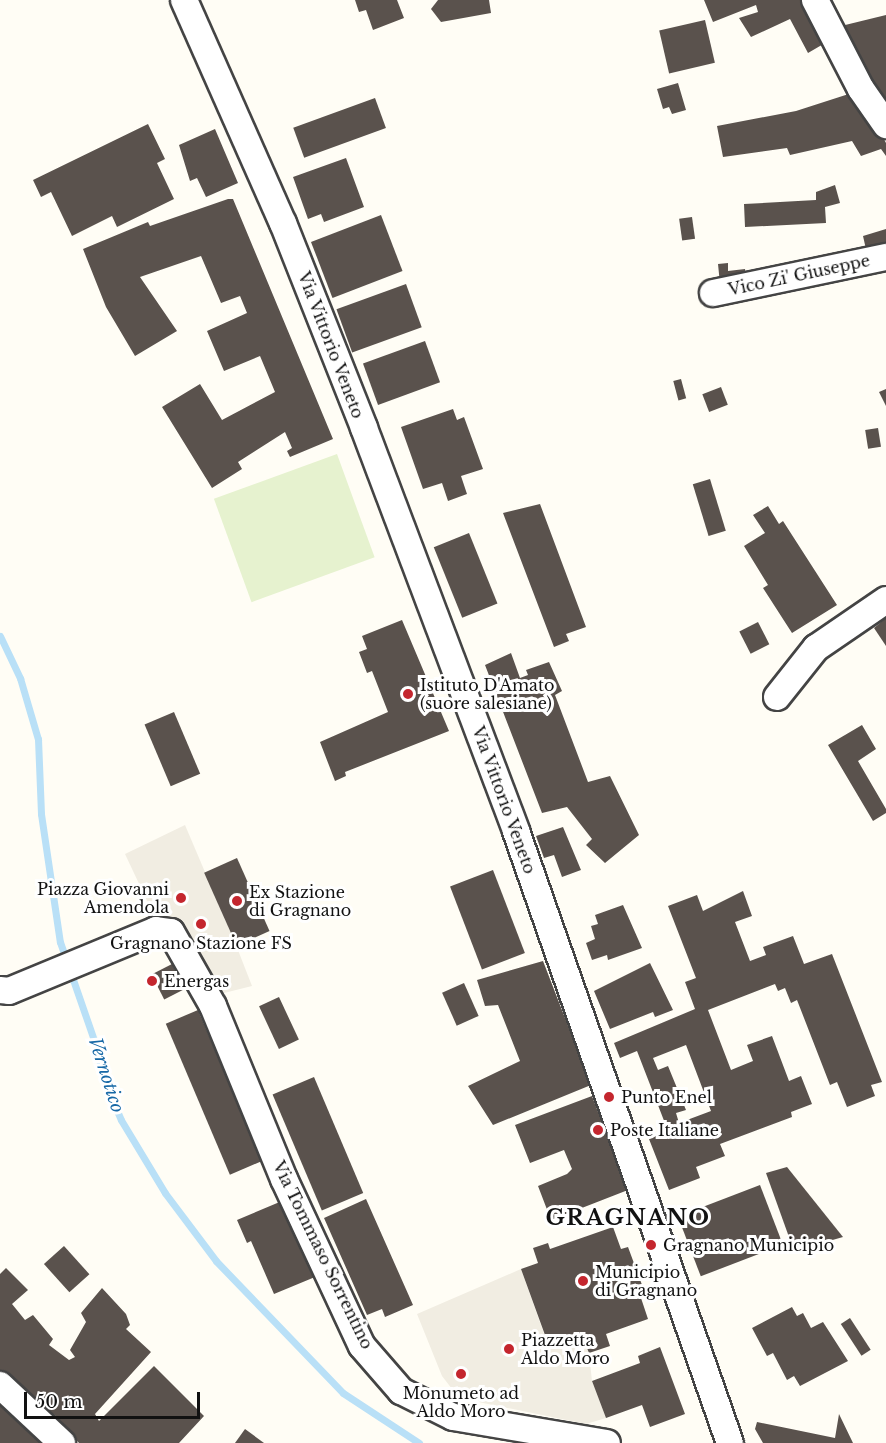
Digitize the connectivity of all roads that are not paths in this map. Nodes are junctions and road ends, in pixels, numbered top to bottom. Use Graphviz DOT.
graph roads {
  1 [pos="184,0"];
  2 [pos="815,0"];
  3 [pos="886,124"];
  4 [pos="886,257"];
  5 [pos="713,293"];
  6 [pos="886,600"];
  7 [pos="777,697"];
  8 [pos="0,990"];
  9 [pos="0,1385"];
  10 [pos="62,1443"];
  11 [pos="607,1443"];
  12 [pos="730,1443"];
  1 -- 12 [label="street, Via Vittorio Veneto"];
  2 -- 3 [label="street"];
  4 -- 5 [label="street, Vico Zi' Giuseppe"];
  6 -- 7 [label="street"];
  8 -- 11 [label="street, Via Tommaso Sorrentino"];
  9 -- 10 [label="street"];
}
